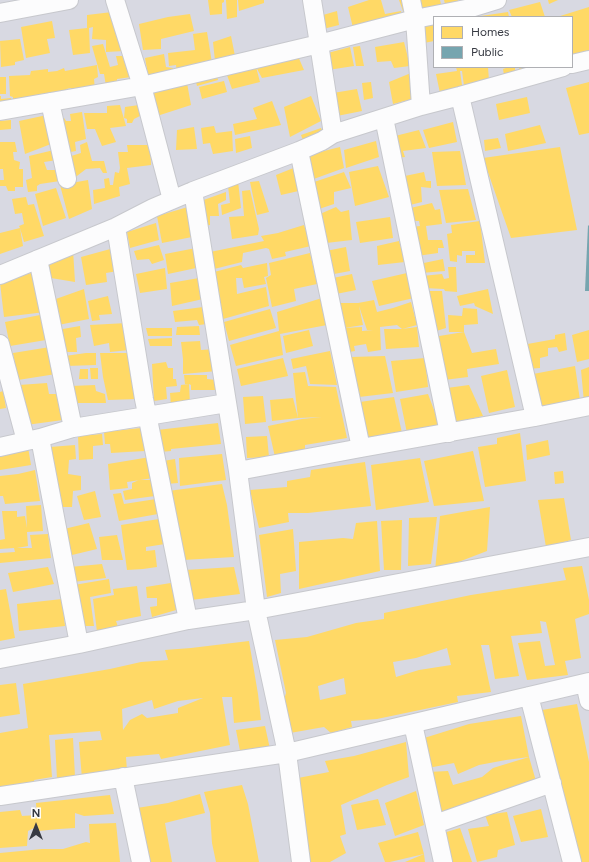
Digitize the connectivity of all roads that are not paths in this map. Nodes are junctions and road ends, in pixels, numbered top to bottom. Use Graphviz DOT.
graph roads {
  1 [pos="69,0"];
  2 [pos="115,0"];
  3 [pos="312,0"];
  4 [pos="411,0"];
  5 [pos="497,0"];
  6 [pos="0,13"];
  7 [pos="415,19"];
  8 [pos="319,44"];
  9 [pos="589,60"];
  10 [pos="573,64"];
  11 [pos="559,68"];
  12 [pos="142,86"];
  13 [pos="460,96"];
  14 [pos="50,102"];
  15 [pos="421,106"];
  16 [pos="0,111"];
  17 [pos="384,118"];
  18 [pos="332,134"];
  19 [pos="299,151"];
  20 [pos="67,179"];
  21 [pos="193,191"];
  22 [pos="172,200"];
  23 [pos="116,227"];
  24 [pos="38,259"];
  25 [pos="0,276"];
  26 [pos="0,344"];
  27 [pos="227,403"];
  28 [pos="589,406"];
  29 [pos="148,416"];
  30 [pos="535,417"];
  31 [pos="73,428"];
  32 [pos="449,433"];
  33 [pos="33,440"];
  34 [pos="0,447"];
  35 [pos="361,448"];
  36 [pos="238,471"];
  37 [pos="589,547"];
  38 [pos="256,610"];
  39 [pos="188,620"];
  40 [pos="78,644"];
  41 [pos="0,659"];
  42 [pos="587,682"];
  43 [pos="529,696"];
  44 [pos="589,701"];
  45 [pos="413,724"];
  46 [pos="287,753"];
  47 [pos="123,778"];
  48 [pos="552,783"];
  49 [pos="0,796"];
  50 [pos="435,824"];
  51 [pos="141,862"];
  52 [pos="301,862"];
  53 [pos="443,862"];
  54 [pos="572,862"];
  1 -- 6 [label="street"];
  2 -- 12 [label="street"];
  3 -- 8 [label="street"];
  4 -- 7 [label="street"];
  5 -- 7 [label="street"];
  7 -- 8 [label="street"];
  7 -- 15 [label="street"];
  8 -- 12 [label="street"];
  8 -- 18 [label="street"];
  9 -- 10 [label="street"];
  11 -- 13 [label="street"];
  12 -- 14 [label="street"];
  12 -- 22 [label="street"];
  13 -- 15 [label="street"];
  13 -- 30 [label="street"];
  14 -- 16 [label="street"];
  14 -- 20 [label="street"];
  15 -- 17 [label="street"];
  17 -- 18 [label="street"];
  17 -- 32 [label="street"];
  18 -- 19 [label="street"];
  19 -- 21 [label="street"];
  19 -- 35 [label="street"];
  21 -- 22 [label="street"];
  21 -- 27 [label="street"];
  22 -- 23 [label="street"];
  23 -- 24 [label="street"];
  23 -- 29 [label="street"];
  24 -- 25 [label="street"];
  24 -- 31 [label="street"];
  26 -- 33 [label="street"];
  27 -- 29 [label="street"];
  27 -- 36 [label="street"];
  28 -- 30 [label="street"];
  29 -- 31 [label="street"];
  29 -- 39 [label="street"];
  30 -- 32 [label="street"];
  31 -- 33 [label="street"];
  32 -- 35 [label="street"];
  33 -- 34 [label="street"];
  33 -- 40 [label="street"];
  35 -- 36 [label="street"];
  36 -- 38 [label="street"];
  37 -- 38 [label="street"];
  38 -- 39 [label="street"];
  38 -- 46 [label="street"];
  39 -- 40 [label="street"];
  40 -- 41 [label="street"];
  42 -- 43 [label="street"];
  42 -- 44 [label="street"];
  43 -- 45 [label="street"];
  43 -- 48 [label="street"];
  45 -- 46 [label="street"];
  45 -- 50 [label="street"];
  46 -- 47 [label="street"];
  46 -- 52 [label="street"];
  47 -- 49 [label="street"];
  47 -- 51 [label="street"];
  48 -- 50 [label="street"];
  48 -- 54 [label="street"];
  50 -- 53 [label="street"];
}
